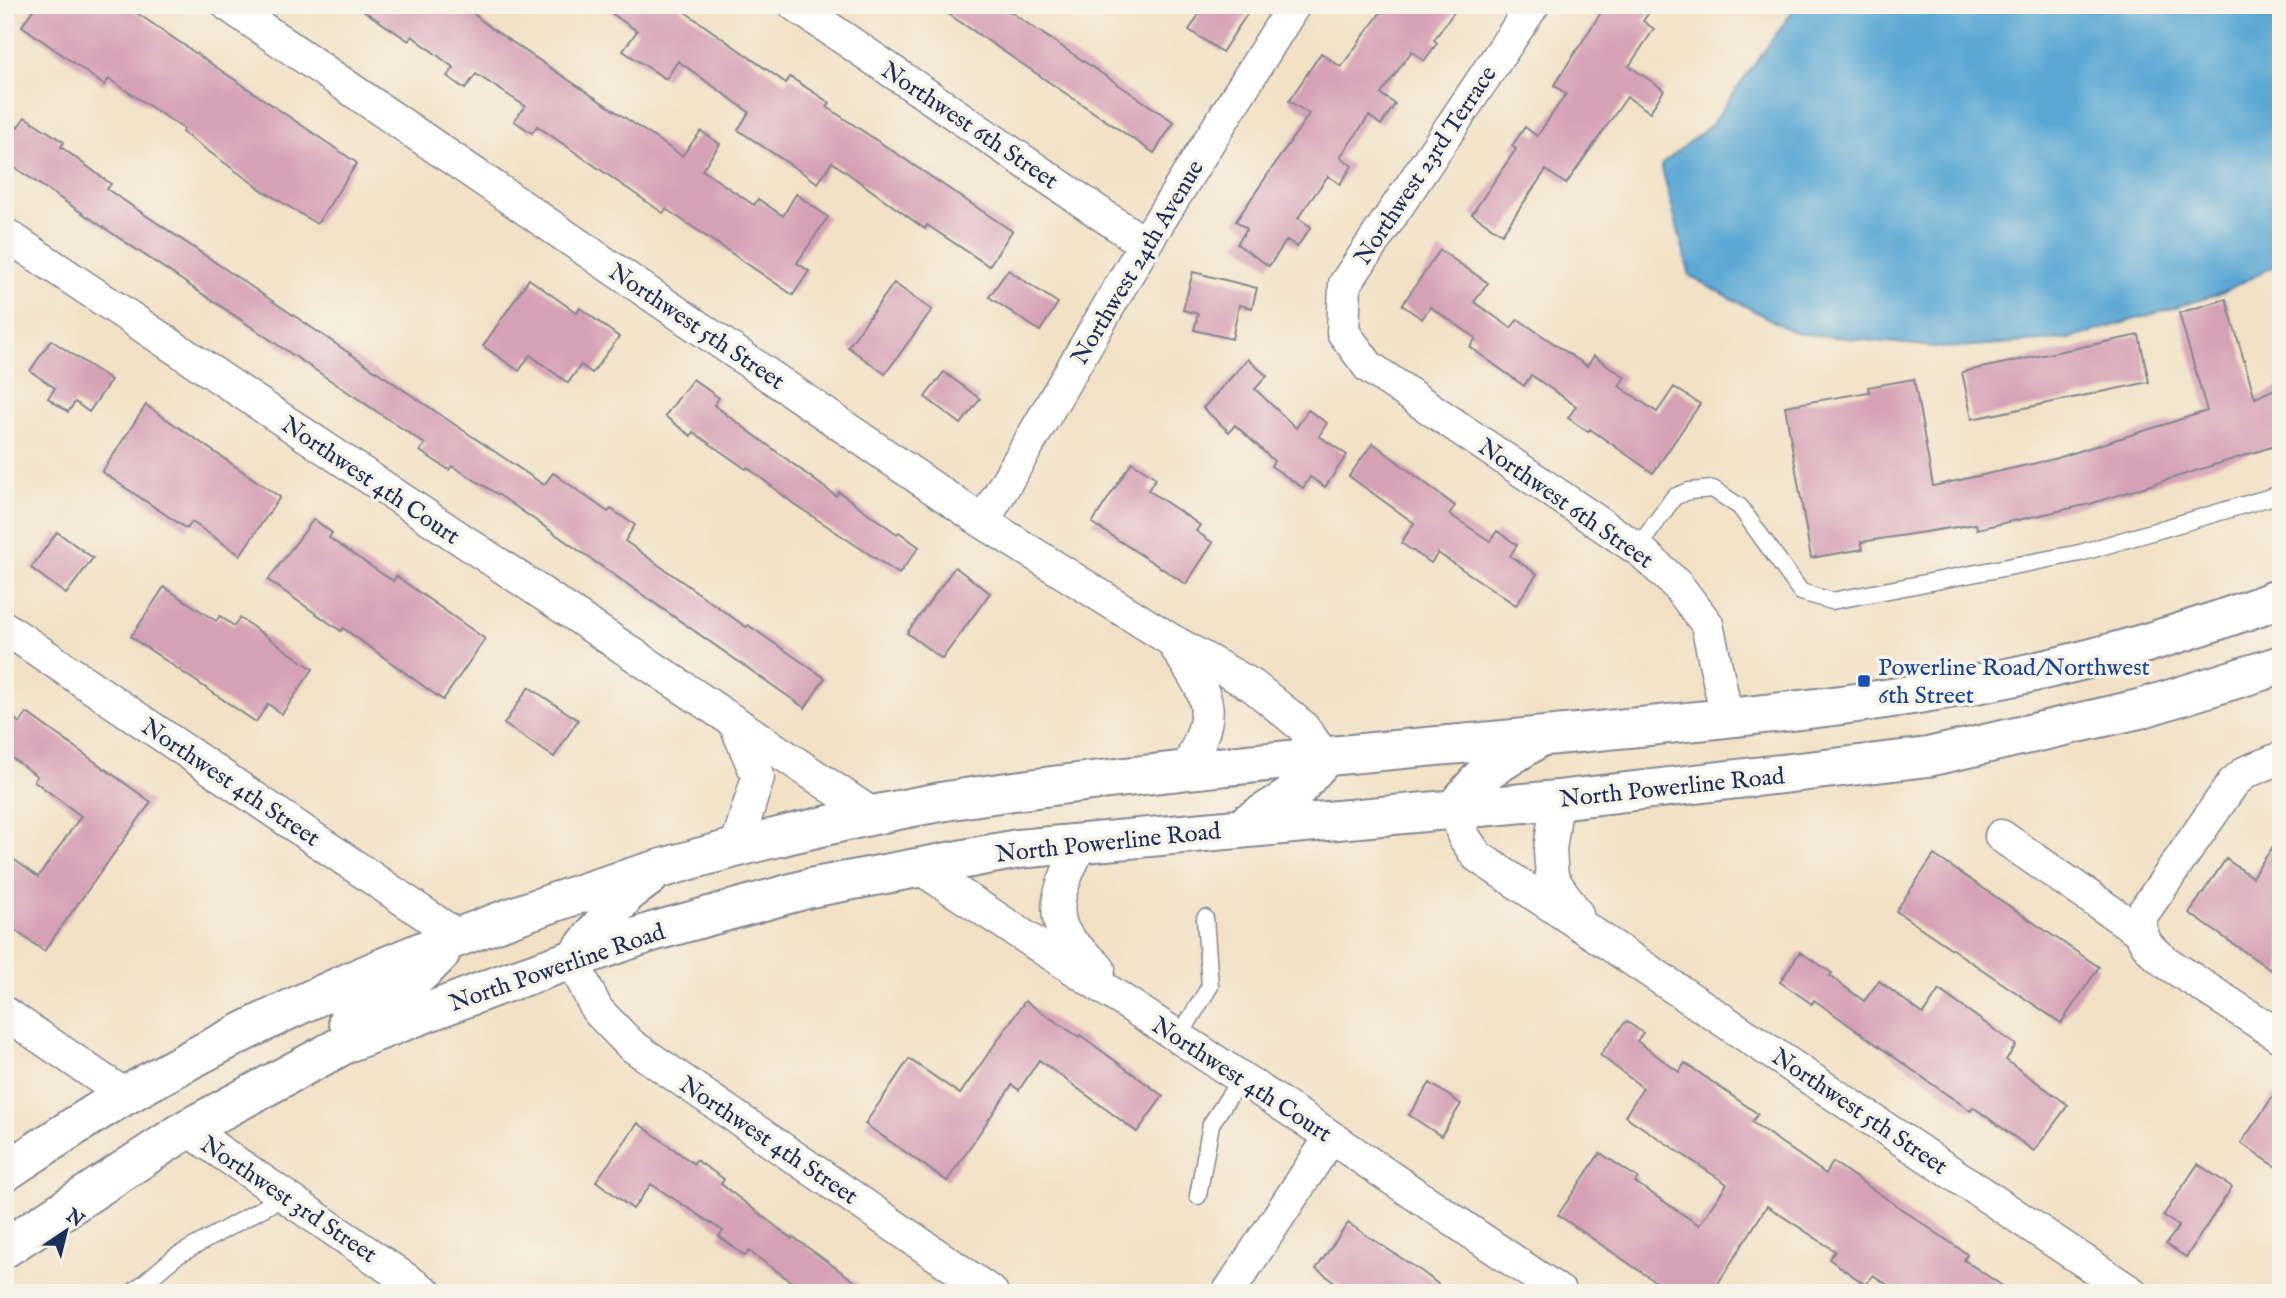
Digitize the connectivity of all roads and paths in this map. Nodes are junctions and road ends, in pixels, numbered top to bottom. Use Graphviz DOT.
graph roads {
  1 [pos="228,5"];
  2 [pos="795,5"];
  3 [pos="1294,5"];
  4 [pos="1532,5"];
  5 [pos="5,234"];
  6 [pos="1145,244"];
  7 [pos="1343,332"];
  8 [pos="2281,494"];
  9 [pos="983,522"];
  10 [pos="1637,549"];
  11 [pos="2281,598"];
  12 [pos="5,628"];
  13 [pos="1171,640"];
  14 [pos="2281,665"];
  15 [pos="1727,718"];
  16 [pos="736,726"];
  17 [pos="1541,737"];
  18 [pos="1325,757"];
  19 [pos="2281,758"];
  20 [pos="1186,771"];
  21 [pos="1556,800"];
  22 [pos="1455,808"];
  23 [pos="872,814"];
  24 [pos="1240,828"];
  25 [pos="2001,836"];
  26 [pos="1081,843"];
  27 [pos="736,848"];
  28 [pos="663,867"];
  29 [pos="920,868"];
  30 [pos="1205,918"];
  31 [pos="1588,929"];
  32 [pos="2139,931"];
  33 [pos="457,936"];
  34 [pos="573,961"];
  35 [pos="1120,999"];
  36 [pos="5,1013"];
  37 [pos="1179,1037"];
  38 [pos="2281,1037"];
  39 [pos="1241,1078"];
  40 [pos="125,1095"];
  41 [pos="187,1129"];
  42 [pos="1331,1137"];
  43 [pos="5,1172"];
  44 [pos="285,1196"];
  45 [pos="1198,1196"];
  46 [pos="5,1248"];
  47 [pos="419,1291"];
  48 [pos="132,1293"];
  49 [pos="992,1293"];
  50 [pos="1228,1293"];
  51 [pos="1561,1293"];
  52 [pos="2132,1293"];
  1 -- 9 [label="street, Northwest 5th Street"];
  2 -- 6 [label="street, Northwest 6th Street"];
  3 -- 6 [label="street, Northwest 24th Avenue"];
  4 -- 7 [label="street, Northwest 23rd Terrace"];
  5 -- 16 [label="street, Northwest 4th Court"];
  6 -- 9 [label="street, Northwest 24th Avenue"];
  7 -- 10 [label="street, Northwest 6th Street"];
  8 -- 10 [label="lane"];
  9 -- 13 [label="street, Northwest 5th Street"];
  10 -- 15 [label="street, Northwest 6th Street"];
  11 -- 15 [label="main road"];
  12 -- 33 [label="street, Northwest 4th Street"];
  13 -- 18 [label="street, Northwest 5th Street"];
  13 -- 20 [label="street, Northwest 5th Street"];
  14 -- 21 [label="main road, North Powerline Road"];
  15 -- 17 [label="main road"];
  16 -- 23 [label="street, Northwest 4th Court"];
  16 -- 27 [label="street"];
  17 -- 18 [label="main road"];
  17 -- 22 [label="main road"];
  18 -- 20 [label="main road"];
  18 -- 24 [label="main road"];
  19 -- 32 [label="street"];
  20 -- 23 [label="main road"];
  21 -- 22 [label="main road, North Powerline Road"];
  21 -- 31 [label="street, Northwest 5th Street"];
  22 -- 24 [label="main road, North Powerline Road"];
  22 -- 31 [label="street, Northwest 5th Street"];
  23 -- 27 [label="main road"];
  24 -- 26 [label="main road, North Powerline Road"];
  25 -- 32 [label="street"];
  26 -- 29 [label="main road, North Powerline Road"];
  26 -- 35 [label="street"];
  27 -- 28 [label="main road"];
  28 -- 33 [label="main road"];
  28 -- 34 [label="main road"];
  29 -- 34 [label="main road, North Powerline Road"];
  29 -- 35 [label="street, Northwest 4th Court"];
  30 -- 37 [label="lane"];
  31 -- 52 [label="street, Northwest 5th Street"];
  32 -- 38 [label="street"];
  33 -- 40 [label="main road"];
  33 -- 41 [label="main road"];
  34 -- 41 [label="main road, North Powerline Road"];
  34 -- 49 [label="street, Northwest 4th Street"];
  35 -- 37 [label="street, Northwest 4th Court"];
  36 -- 40 [label="street"];
  37 -- 39 [label="street, Northwest 4th Court"];
  39 -- 42 [label="street, Northwest 4th Court"];
  39 -- 45 [label="lane"];
  40 -- 43 [label="main road"];
  41 -- 44 [label="street, Northwest 3rd Street"];
  41 -- 46 [label="main road, North Powerline Road"];
  42 -- 50 [label="street"];
  42 -- 51 [label="street, Northwest 4th Court"];
  44 -- 47 [label="street, Northwest 3rd Street"];
  44 -- 48 [label="lane"];
}
